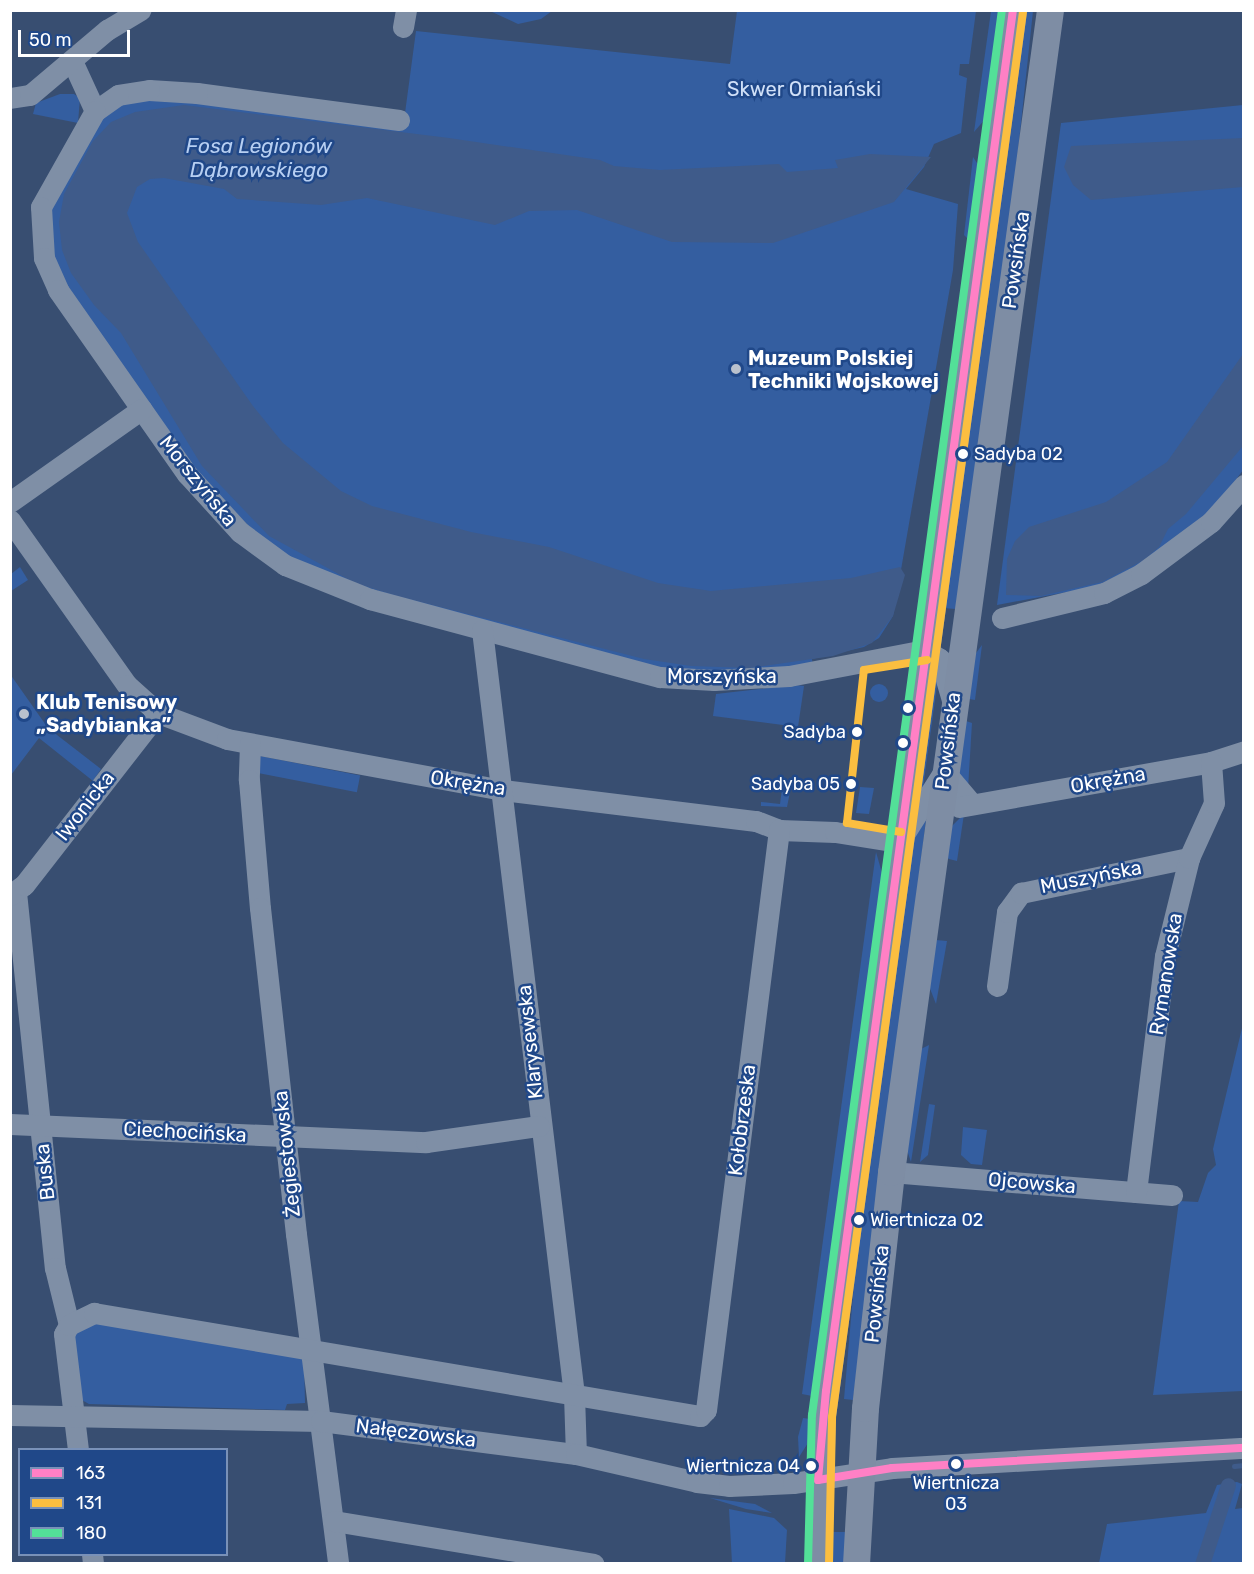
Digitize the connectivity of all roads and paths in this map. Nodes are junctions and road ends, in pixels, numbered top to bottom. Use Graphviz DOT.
graph roads {
  1 [pos="140,10"];
  2 [pos="1013,10"];
  3 [pos="1050,10"];
  4 [pos="73,63"];
  5 [pos="10,98"];
  6 [pos="95,111"];
  7 [pos="399,120"];
  8 [pos="142,409"];
  9 [pos="1243,486"];
  10 [pos="10,502"];
  11 [pos="10,520"];
  12 [pos="1002,618"];
  13 [pos="482,630"];
  14 [pos="925,650"];
  15 [pos="953,707"];
  16 [pos="158,713"];
  17 [pos="250,744"];
  18 [pos="1244,751"];
  19 [pos="1211,762"];
  20 [pos="944,771"];
  21 [pos="502,790"];
  22 [pos="971,803"];
  23 [pos="939,814"];
  24 [pos="779,831"];
  25 [pos="900,842"];
  26 [pos="1189,858"];
  27 [pos="13,894"];
  28 [pos="997,986"];
  29 [pos="10,1124"];
  30 [pos="41,1126"];
  31 [pos="539,1126"];
  32 [pos="285,1137"];
  33 [pos="891,1172"];
  34 [pos="1136,1192"];
  35 [pos="1172,1195"];
  36 [pos="69,1325"];
  37 [pos="313,1349"];
  38 [pos="574,1395"];
  39 [pos="74,1413"];
  40 [pos="10,1414"];
  41 [pos="321,1421"];
  42 [pos="78,1448"];
  43 [pos="1244,1449"];
  44 [pos="576,1454"];
  45 [pos="860,1473"];
  46 [pos="818,1480"];
  47 [pos="334,1521"];
  48 [pos="338,1563"];
  49 [pos="593,1563"];
  50 [pos="818,1563"];
  51 [pos="856,1563"];
  1 -- 4 [label="street"];
  2 -- 14 [label="main road, Powsińska"];
  3 -- 15 [label="main road, Powsińska"];
  4 -- 5 [label="street"];
  4 -- 6 [label="street"];
  6 -- 7 [label="street, Morszyńska"];
  6 -- 8 [label="street, Morszyńska"];
  8 -- 10 [label="street"];
  8 -- 13 [label="street, Morszyńska"];
  9 -- 12 [label="street"];
  11 -- 16 [label="street, Okrężna"];
  13 -- 14 [label="street, Morszyńska"];
  13 -- 21 [label="street, Klarysewska"];
  14 -- 15 [label="street"];
  14 -- 25 [label="main road, Powsińska"];
  15 -- 20 [label="main road, Powsińska"];
  16 -- 17 [label="street, Okrężna"];
  16 -- 27 [label="street, Iwonicka"];
  17 -- 21 [label="street, Okrężna"];
  17 -- 32 [label="street, Żegiestowska"];
  18 -- 19 [label="street, Okrężna"];
  19 -- 22 [label="street, Okrężna"];
  19 -- 26 [label="street, Rymanowska"];
  20 -- 22 [label="street"];
  20 -- 23 [label="main road, Powsińska"];
  20 -- 25 [label="street"];
  21 -- 24 [label="street, Okrężna"];
  21 -- 31 [label="street, Klarysewska"];
  22 -- 23 [label="street, Okrężna"];
  23 -- 33 [label="main road, Powsińska"];
  24 -- 25 [label="street, Okrężna"];
  24 -- 38 [label="street, Kołobrzeska"];
  25 -- 46 [label="main road, Powsińska"];
  26 -- 28 [label="street, Muszyńska"];
  26 -- 34 [label="street, Rymanowska"];
  27 -- 30 [label="street, Buska"];
  29 -- 30 [label="street, Ciechocińska"];
  30 -- 32 [label="street, Ciechocińska"];
  30 -- 36 [label="street, Buska"];
  31 -- 32 [label="street, Ciechocińska"];
  31 -- 38 [label="street, Klarysewska"];
  32 -- 37 [label="street, Żegiestowska"];
  33 -- 34 [label="street, Ojcowska"];
  33 -- 45 [label="main road, Powsińska"];
  34 -- 35 [label="street, Ojcowska"];
  36 -- 37 [label="street"];
  36 -- 39 [label="street, Buska"];
  37 -- 38 [label="street"];
  37 -- 41 [label="street, Żegiestowska"];
  38 -- 44 [label="street, Klarysewska"];
  39 -- 40 [label="street, Nałęczowska"];
  39 -- 41 [label="street, Nałęczowska"];
  39 -- 42 [label="street, Buska"];
  41 -- 44 [label="street, Nałęczowska"];
  41 -- 47 [label="street, Żegiestowska"];
  43 -- 45 [label="street, Nałęczowska"];
  44 -- 46 [label="street, Nałęczowska"];
  45 -- 46 [label="street, Nałęczowska"];
  45 -- 51 [label="main road, Powsińska"];
  46 -- 50 [label="main road, Powsińska"];
  47 -- 48 [label="street, Żegiestowska"];
  47 -- 49 [label="street"];
}
